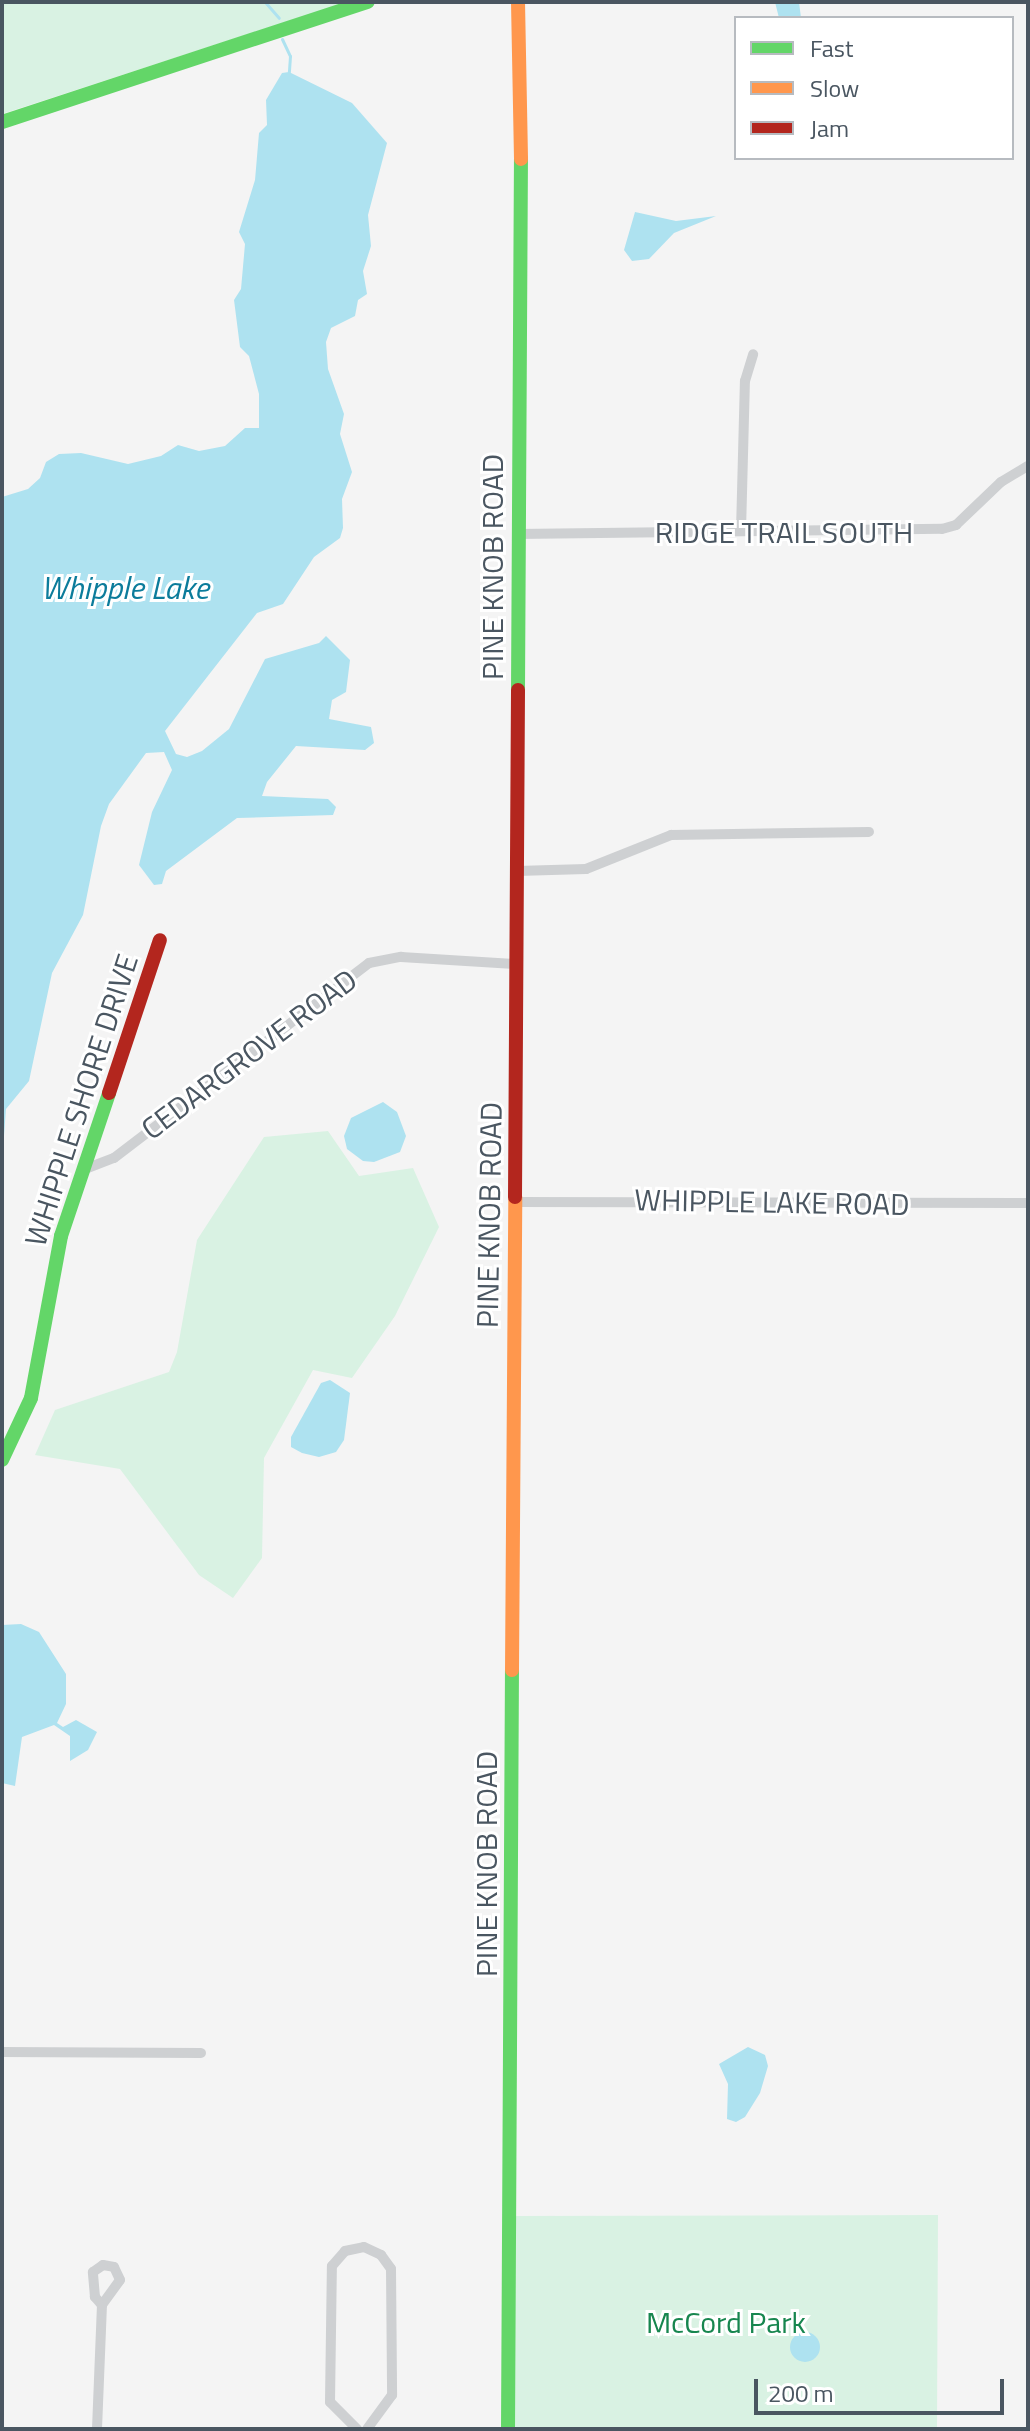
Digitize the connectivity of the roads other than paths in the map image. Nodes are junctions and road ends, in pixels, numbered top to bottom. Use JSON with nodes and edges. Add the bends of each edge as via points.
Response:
{"nodes":[{"id":1,"x":368,"y":2,"type":"edge"},
{"id":2,"x":518,"y":2,"type":"edge"},
{"id":3,"x":2,"y":122,"type":"edge"},
{"id":4,"x":753,"y":354,"type":"dead end"},
{"id":5,"x":1028,"y":466,"type":"edge"},
{"id":6,"x":741,"y":531,"type":"junction"},
{"id":7,"x":517,"y":534,"type":"junction"},
{"id":8,"x":869,"y":832,"type":"dead end"},
{"id":9,"x":517,"y":871,"type":"junction"},
{"id":10,"x":160,"y":940,"type":"dead end"},
{"id":11,"x":516,"y":964,"type":"junction"},
{"id":12,"x":85,"y":1169,"type":"junction"},
{"id":13,"x":516,"y":1202,"type":"junction"},
{"id":14,"x":1028,"y":1203,"type":"edge"},
{"id":15,"x":2,"y":1460,"type":"edge"},
{"id":16,"x":2,"y":2052,"type":"edge"},
{"id":17,"x":201,"y":2053,"type":"dead end"},
{"id":18,"x":102,"y":2305,"type":"dead end"},
{"id":19,"x":97,"y":2429,"type":"edge"},
{"id":20,"x":357,"y":2429,"type":"edge"},
{"id":21,"x":367,"y":2429,"type":"edge"},
{"id":22,"x":508,"y":2429,"type":"edge"}],
"edges":[{"from":1,"to":3,"type":"street"},
{"from":2,"to":7,"type":"street","name":"PINE KNOB ROAD"},
{"from":4,"to":6,"type":"street","via":[[745,381]]},
{"from":5,"to":6,"type":"street","name":"RIDGE TRAIL SOUTH","via":[[956,525],[942,529]]},
{"from":6,"to":7,"type":"street","name":"RIDGE TRAIL SOUTH"},
{"from":7,"to":9,"type":"street","name":"PINE KNOB ROAD"},
{"from":8,"to":9,"type":"street","via":[[671,835],[602,865]]},
{"from":9,"to":11,"type":"street","name":"PINE KNOB ROAD"},
{"from":10,"to":12,"type":"street","name":"WHIPPLE SHORE DRIVE"},
{"from":11,"to":12,"type":"street","name":"CEDARGROVE ROAD","via":[[401,957],[369,963],[114,1158]]},
{"from":11,"to":13,"type":"street","name":"PINE KNOB ROAD"},
{"from":12,"to":15,"type":"street","name":"WHIPPLE SHORE DRIVE","via":[[61,1236],[31,1398]]},
{"from":13,"to":14,"type":"street","name":"WHIPPLE LAKE ROAD"},
{"from":13,"to":22,"type":"street","name":"PINE KNOB ROAD"},
{"from":16,"to":17,"type":"street"},
{"from":18,"to":19,"type":"street"},
{"from":20,"to":21,"type":"street","via":[[330,2402],[332,2266],[345,2251],[364,2247],[381,2255],[391,2269],[392,2395]]}]}
